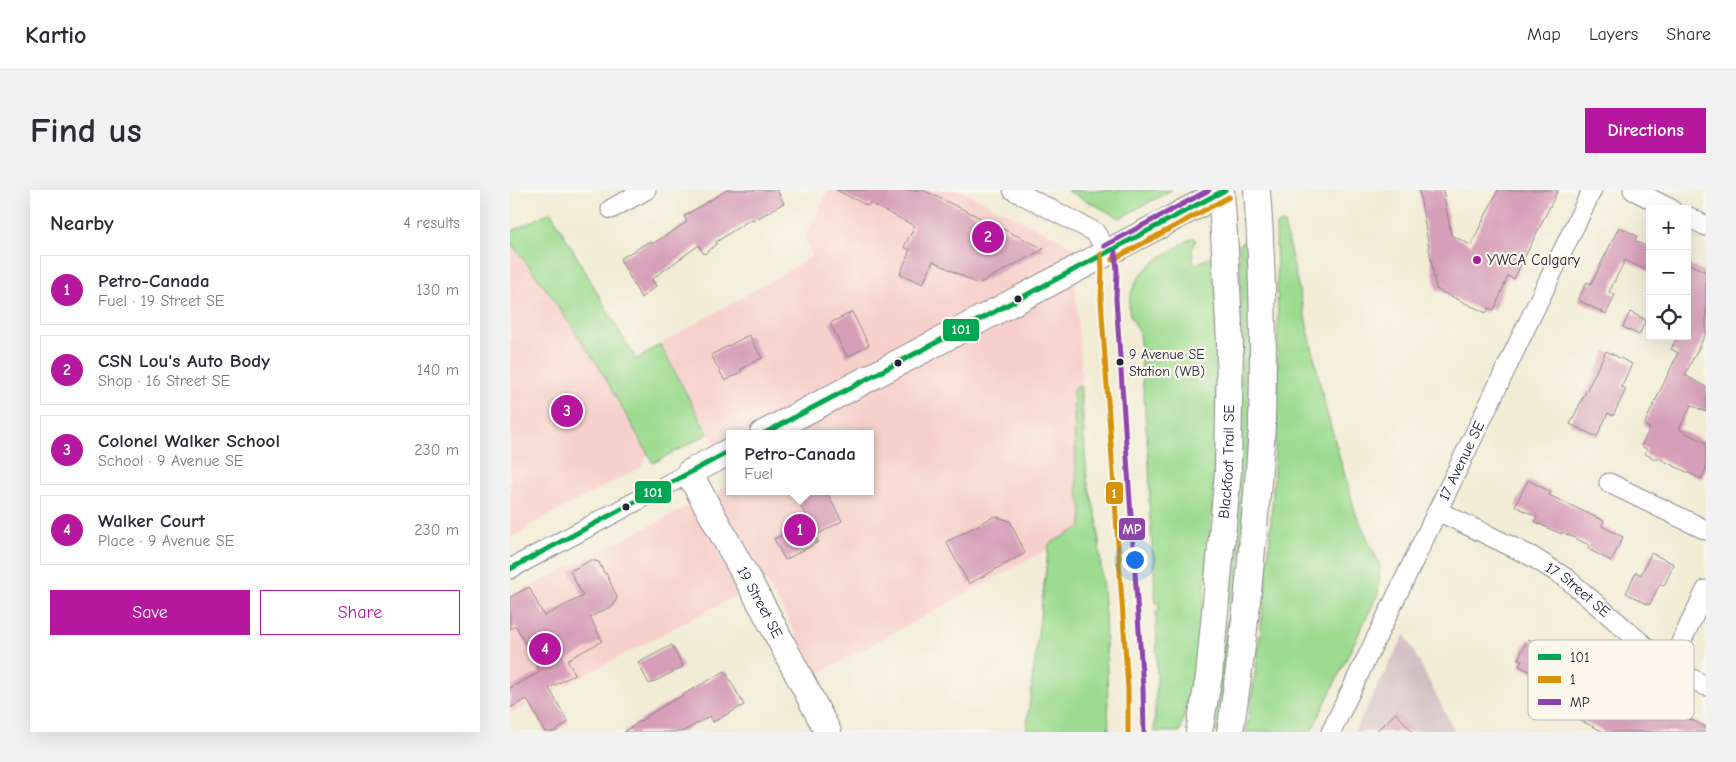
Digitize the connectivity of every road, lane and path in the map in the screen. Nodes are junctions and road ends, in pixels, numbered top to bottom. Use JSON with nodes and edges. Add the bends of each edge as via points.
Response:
{"nodes":[{"id":1,"x":646,"y":190,"type":"edge"},
{"id":2,"x":1012,"y":190,"type":"edge"},
{"id":3,"x":1257,"y":190,"type":"edge"},
{"id":4,"x":1592,"y":190,"type":"edge"},
{"id":5,"x":1633,"y":190,"type":"edge"},
{"id":6,"x":1215,"y":194,"type":"edge"},
{"id":7,"x":1663,"y":205,"type":"edge"},
{"id":8,"x":611,"y":209,"type":"dead end"},
{"id":9,"x":1691,"y":218,"type":"edge"},
{"id":10,"x":1706,"y":226,"type":"edge"},
{"id":11,"x":1108,"y":253,"type":"junction"},
{"id":12,"x":769,"y":430,"type":"edge"},
{"id":13,"x":726,"y":453,"type":"edge"},
{"id":14,"x":689,"y":473,"type":"junction"},
{"id":15,"x":1609,"y":483,"type":"dead end"},
{"id":16,"x":1438,"y":511,"type":"junction"},
{"id":17,"x":1706,"y":530,"type":"edge"},
{"id":18,"x":510,"y":569,"type":"edge"},
{"id":19,"x":1706,"y":590,"type":"edge"},
{"id":20,"x":1638,"y":640,"type":"edge"},
{"id":21,"x":1682,"y":640,"type":"edge"},
{"id":22,"x":1694,"y":680,"type":"edge"},
{"id":23,"x":1706,"y":686,"type":"edge"},
{"id":24,"x":1200,"y":730,"type":"edge"},
{"id":25,"x":828,"y":732,"type":"edge"},
{"id":26,"x":1230,"y":732,"type":"edge"},
{"id":27,"x":1331,"y":732,"type":"edge"}],
"edges":[{"from":1,"to":8,"type":"street"},
{"from":2,"to":11,"type":"street","via":[[1095,232]]},
{"from":3,"to":26,"type":"main road","name":"Blackfoot Trail SE","via":[[1263,372],[1258,479],[1246,617]]},
{"from":4,"to":16,"type":"street","name":"17 Avenue SE"},
{"from":5,"to":7,"type":"street"},
{"from":6,"to":11,"type":"main road"},
{"from":6,"to":24,"type":"main road","name":"Blackfoot Trail SE","bridge":true,"via":[[1225,250],[1230,344],[1228,472],[1209,676]]},
{"from":9,"to":10,"type":"street"},
{"from":11,"to":12,"type":"main road"},
{"from":13,"to":14,"type":"main road"},
{"from":14,"to":18,"type":"street"},
{"from":14,"to":25,"type":"main road","name":"19 Street SE"},
{"from":15,"to":17,"type":"street"},
{"from":16,"to":20,"type":"street","name":"17 Street SE","via":[[1531,556],[1566,578]]},
{"from":16,"to":27,"type":"street","name":"17 Avenue SE"},
{"from":19,"to":21,"type":"street"},
{"from":22,"to":23,"type":"street","name":"17 Street SE"}]}
